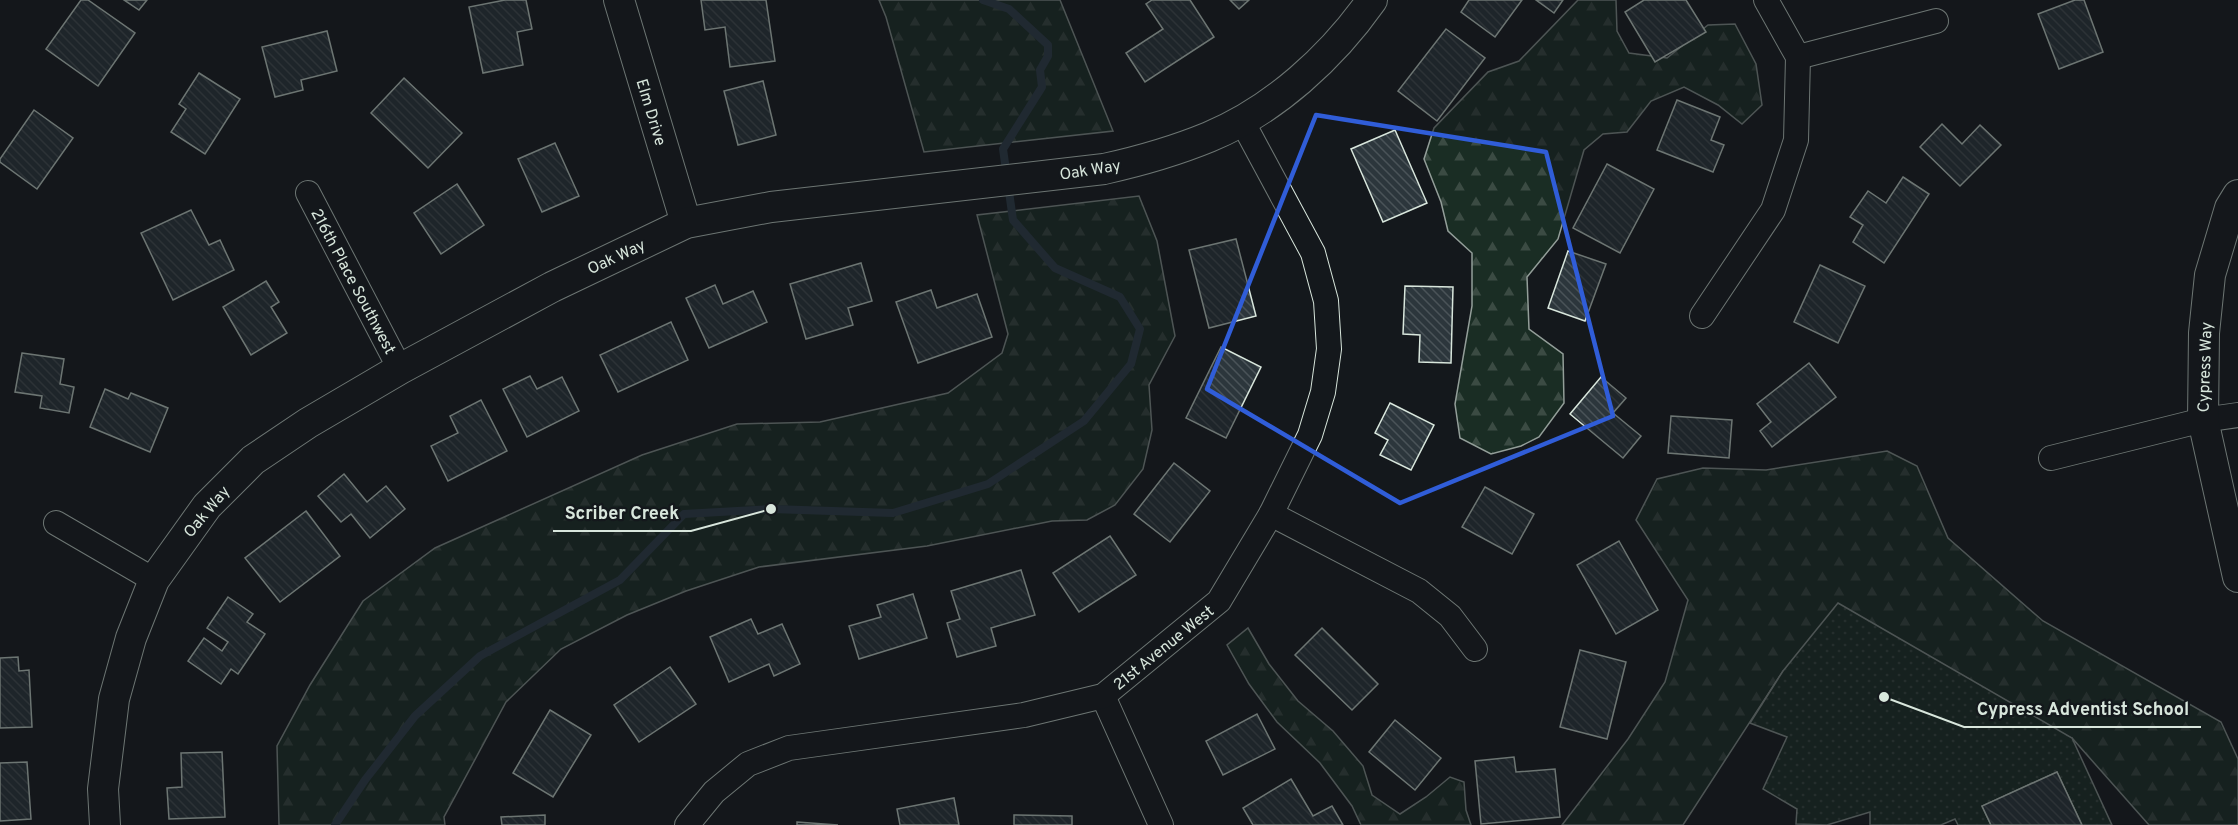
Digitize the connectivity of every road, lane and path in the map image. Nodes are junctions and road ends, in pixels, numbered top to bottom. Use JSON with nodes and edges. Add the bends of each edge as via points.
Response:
{"nodes":[{"id":1,"x":619,"y":0,"type":"edge"},
{"id":2,"x":1372,"y":0,"type":"edge"},
{"id":3,"x":1766,"y":0,"type":"edge"},
{"id":4,"x":1936,"y":21,"type":"dead end"},
{"id":5,"x":1798,"y":57,"type":"junction"},
{"id":6,"x":1242,"y":121,"type":"junction"},
{"id":7,"x":308,"y":194,"type":"dead end"},
{"id":8,"x":2238,"y":195,"type":"edge"},
{"id":9,"x":686,"y":223,"type":"junction"},
{"id":10,"x":1702,"y":316,"type":"dead end"},
{"id":11,"x":400,"y":369,"type":"junction"},
{"id":12,"x":2238,"y":415,"type":"edge"},
{"id":13,"x":2203,"y":420,"type":"junction"},
{"id":14,"x":2051,"y":458,"type":"dead end"},
{"id":15,"x":1271,"y":514,"type":"junction"},
{"id":16,"x":56,"y":523,"type":"dead end"},
{"id":17,"x":2238,"y":577,"type":"edge"},
{"id":18,"x":154,"y":580,"type":"junction"},
{"id":19,"x":1475,"y":649,"type":"dead end"},
{"id":20,"x":1103,"y":696,"type":"junction"},
{"id":21,"x":105,"y":825,"type":"edge"},
{"id":22,"x":687,"y":825,"type":"edge"},
{"id":23,"x":1161,"y":825,"type":"edge"}],
"edges":[{"from":1,"to":9,"type":"street","name":"Elm Drive"},
{"from":2,"to":6,"type":"street","name":"Oak Way","via":[[1320,62]]},
{"from":3,"to":5,"type":"street"},
{"from":4,"to":5,"type":"street"},
{"from":5,"to":10,"type":"street","via":[[1796,140],[1773,210]]},
{"from":6,"to":9,"type":"street","name":"Oak Way","via":[[1142,160],[1104,169],[771,207]]},
{"from":6,"to":15,"type":"street","name":"21st Avenue West","via":[[1313,253],[1326,301],[1329,349],[1323,392],[1311,435]]},
{"from":7,"to":11,"type":"street","name":"216th Place Southwest"},
{"from":8,"to":13,"type":"street","name":"Cypress Way","via":[[2230,208],[2210,275],[2204,333]]},
{"from":9,"to":11,"type":"street","name":"Oak Way","via":[[552,287]]},
{"from":11,"to":18,"type":"street","name":"Oak Way","via":[[253,460],[207,506]]},
{"from":12,"to":13,"type":"street"},
{"from":13,"to":14,"type":"street"},
{"from":13,"to":17,"type":"street","name":"Cypress Way"},
{"from":15,"to":19,"type":"street","via":[[1419,591],[1450,616]]},
{"from":15,"to":20,"type":"street","name":"21st Avenue West","via":[[1219,601]]},
{"from":16,"to":18,"type":"street"},
{"from":18,"to":21,"type":"street","name":"Oak Way","via":[[131,638],[114,699],[103,789]]},
{"from":20,"to":22,"type":"street","name":"21st Avenue West","via":[[1024,716],[789,748],[748,764],[714,792]]},
{"from":20,"to":23,"type":"street"}]}
